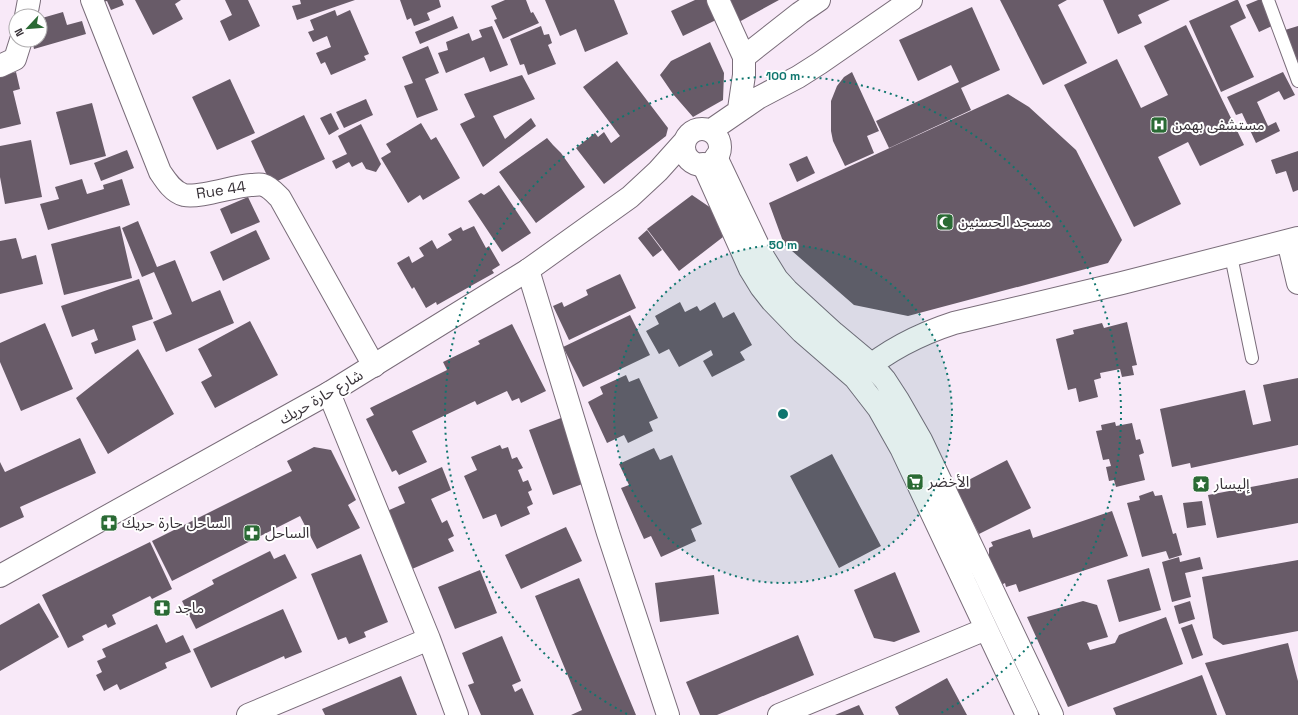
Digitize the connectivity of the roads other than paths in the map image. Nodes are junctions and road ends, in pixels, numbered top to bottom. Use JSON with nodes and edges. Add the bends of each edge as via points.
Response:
{"nodes":[{"id":1,"x":92,"y":0,"type":"edge"},
{"id":2,"x":718,"y":0,"type":"edge"},
{"id":3,"x":819,"y":0,"type":"edge"},
{"id":4,"x":911,"y":0,"type":"edge"},
{"id":5,"x":1268,"y":0,"type":"edge"},
{"id":6,"x":18,"y":48,"type":"edge"},
{"id":7,"x":744,"y":57,"type":"junction"},
{"id":8,"x":0,"y":66,"type":"edge"},
{"id":9,"x":1298,"y":81,"type":"edge"},
{"id":10,"x":739,"y":110,"type":"junction"},
{"id":11,"x":710,"y":131,"type":"junction"},
{"id":12,"x":684,"y":142,"type":"junction"},
{"id":13,"x":705,"y":161,"type":"junction"},
{"id":14,"x":630,"y":197,"type":"junction"},
{"id":15,"x":1293,"y":240,"type":"edge"},
{"id":16,"x":1231,"y":256,"type":"junction"},
{"id":17,"x":528,"y":270,"type":"junction"},
{"id":18,"x":1298,"y":283,"type":"edge"},
{"id":19,"x":1252,"y":358,"type":"dead end"},
{"id":20,"x":374,"y":366,"type":"junction"},
{"id":21,"x":863,"y":371,"type":"junction"},
{"id":22,"x":329,"y":393,"type":"junction"},
{"id":23,"x":0,"y":576,"type":"edge"},
{"id":24,"x":986,"y":629,"type":"junction"},
{"id":25,"x":429,"y":639,"type":"junction"},
{"id":26,"x":813,"y":709,"type":"edge"},
{"id":27,"x":248,"y":715,"type":"edge"},
{"id":28,"x":457,"y":715,"type":"edge"},
{"id":29,"x":668,"y":715,"type":"edge"},
{"id":30,"x":779,"y":715,"type":"edge"},
{"id":31,"x":1027,"y":715,"type":"edge"},
{"id":32,"x":1052,"y":715,"type":"edge"}],
"edges":[{"from":1,"to":20,"type":"street","name":"Rue 44","via":[[160,172],[168,184],[184,195],[255,185],[272,190],[280,198]]},
{"from":2,"to":7,"type":"street"},
{"from":3,"to":7,"type":"street"},
{"from":4,"to":10,"type":"street","via":[[820,63]]},
{"from":5,"to":9,"type":"lane"},
{"from":6,"to":8,"type":"street","via":[[15,59]]},
{"from":7,"to":10,"type":"street"},
{"from":10,"to":11,"type":"street"},
{"from":11,"to":12,"type":"street","via":[[701,128],[694,131]]},
{"from":11,"to":13,"type":"street","via":[[719,142],[719,149]]},
{"from":12,"to":13,"type":"street","via":[[684,149],[690,160]]},
{"from":12,"to":14,"type":"street","name":"شارع حارة حريك"},
{"from":13,"to":14,"type":"street","name":"شارع حارة حريك"},
{"from":13,"to":21,"type":"street","via":[[777,279]]},
{"from":14,"to":17,"type":"street","name":"شارع حارة حريك"},
{"from":15,"to":16,"type":"street"},
{"from":15,"to":18,"type":"street"},
{"from":16,"to":19,"type":"lane"},
{"from":16,"to":21,"type":"street","via":[[931,330],[902,344]]},
{"from":17,"to":20,"type":"street","name":"شارع حارة حريك"},
{"from":17,"to":29,"type":"street","via":[[608,533]]},
{"from":20,"to":22,"type":"street","name":"شارع حارة حريك"},
{"from":21,"to":24,"type":"street","via":[[879,409],[902,448]]},
{"from":21,"to":32,"type":"street","via":[[890,386],[921,440]]},
{"from":22,"to":23,"type":"street","name":"شارع حارة حريك"},
{"from":22,"to":25,"type":"street"},
{"from":24,"to":26,"type":"street"},
{"from":24,"to":31,"type":"street"},
{"from":25,"to":27,"type":"street"},
{"from":25,"to":28,"type":"street"},
{"from":26,"to":30,"type":"street"}]}
